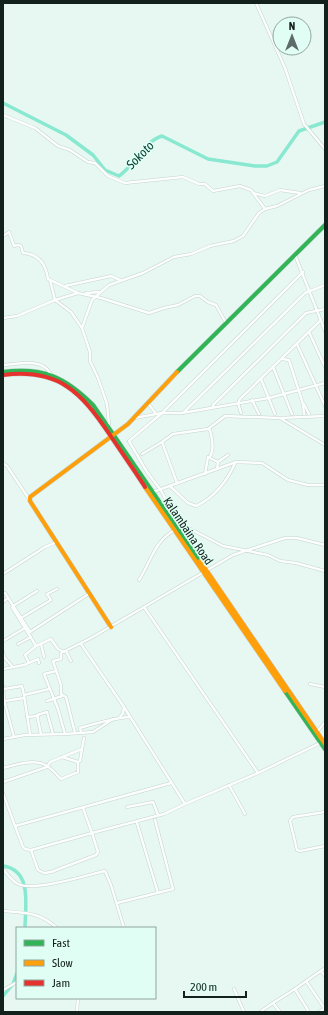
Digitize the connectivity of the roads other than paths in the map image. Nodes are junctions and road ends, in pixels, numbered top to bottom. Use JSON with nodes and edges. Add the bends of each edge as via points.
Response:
{"nodes":[{"id":1,"x":256,"y":3,"type":"edge"},
{"id":2,"x":3,"y":115,"type":"edge"},
{"id":3,"x":325,"y":149,"type":"edge"},
{"id":4,"x":325,"y":186,"type":"edge"},
{"id":5,"x":253,"y":192,"type":"junction"},
{"id":6,"x":301,"y":193,"type":"junction"},
{"id":7,"x":266,"y":209,"type":"junction"},
{"id":8,"x":325,"y":225,"type":"edge"},
{"id":9,"x":3,"y":236,"type":"edge"},
{"id":10,"x":295,"y":255,"type":"junction"},
{"id":11,"x":303,"y":272,"type":"junction"},
{"id":12,"x":49,"y":280,"type":"junction"},
{"id":13,"x":120,"y":281,"type":"junction"},
{"id":14,"x":325,"y":285,"type":"edge"},
{"id":15,"x":64,"y":286,"type":"junction"},
{"id":16,"x":309,"y":290,"type":"junction"},
{"id":17,"x":100,"y":292,"type":"junction"},
{"id":18,"x":78,"y":293,"type":"junction"},
{"id":19,"x":83,"y":293,"type":"junction"},
{"id":20,"x":96,"y":296,"type":"junction"},
{"id":21,"x":55,"y":300,"type":"junction"},
{"id":22,"x":325,"y":309,"type":"edge"},
{"id":23,"x":318,"y":311,"type":"junction"},
{"id":24,"x":3,"y":318,"type":"edge"},
{"id":25,"x":321,"y":320,"type":"junction"},
{"id":26,"x":226,"y":323,"type":"junction"},
{"id":27,"x":82,"y":328,"type":"junction"},
{"id":28,"x":325,"y":331,"type":"edge"},
{"id":29,"x":309,"y":332,"type":"junction"},
{"id":30,"x":297,"y":344,"type":"junction"},
{"id":31,"x":281,"y":359,"type":"junction"},
{"id":32,"x":3,"y":365,"type":"edge"},
{"id":33,"x":273,"y":367,"type":"junction"},
{"id":34,"x":325,"y":368,"type":"edge"},
{"id":35,"x":3,"y":373,"type":"edge"},
{"id":36,"x":50,"y":373,"type":"junction"},
{"id":37,"x":261,"y":379,"type":"junction"},
{"id":38,"x":325,"y":383,"type":"edge"},
{"id":39,"x":316,"y":385,"type":"junction"},
{"id":40,"x":299,"y":390,"type":"junction"},
{"id":41,"x":284,"y":394,"type":"junction"},
{"id":42,"x":269,"y":398,"type":"junction"},
{"id":43,"x":252,"y":400,"type":"junction"},
{"id":44,"x":148,"y":403,"type":"junction"},
{"id":45,"x":238,"y":403,"type":"junction"},
{"id":46,"x":303,"y":404,"type":"junction"},
{"id":47,"x":325,"y":406,"type":"edge"},
{"id":48,"x":214,"y":407,"type":"junction"},
{"id":49,"x":162,"y":413,"type":"junction"},
{"id":50,"x":182,"y":413,"type":"junction"},
{"id":51,"x":242,"y":413,"type":"dead end"},
{"id":52,"x":156,"y":414,"type":"junction"},
{"id":53,"x":259,"y":414,"type":"dead end"},
{"id":54,"x":275,"y":414,"type":"dead end"},
{"id":55,"x":292,"y":414,"type":"dead end"},
{"id":56,"x":304,"y":414,"type":"dead end"},
{"id":57,"x":309,"y":414,"type":"dead end"},
{"id":58,"x":325,"y":416,"type":"edge"},
{"id":59,"x":133,"y":418,"type":"junction"},
{"id":60,"x":280,"y":418,"type":"junction"},
{"id":61,"x":106,"y":426,"type":"junction"},
{"id":62,"x":208,"y":429,"type":"junction"},
{"id":63,"x":113,"y":436,"type":"junction"},
{"id":64,"x":162,"y":442,"type":"junction"},
{"id":65,"x":325,"y":445,"type":"edge"},
{"id":66,"x":142,"y":454,"type":"dead end"},
{"id":67,"x":228,"y":455,"type":"dead end"},
{"id":68,"x":209,"y":458,"type":"junction"},
{"id":69,"x":3,"y":462,"type":"edge"},
{"id":70,"x":218,"y":462,"type":"junction"},
{"id":71,"x":235,"y":462,"type":"junction"},
{"id":72,"x":217,"y":470,"type":"junction"},
{"id":73,"x":205,"y":474,"type":"junction"},
{"id":74,"x":177,"y":483,"type":"junction"},
{"id":75,"x":325,"y":485,"type":"edge"},
{"id":76,"x":170,"y":486,"type":"junction"},
{"id":77,"x":160,"y":489,"type":"junction"},
{"id":78,"x":153,"y":492,"type":"junction"},
{"id":79,"x":29,"y":499,"type":"junction"},
{"id":80,"x":177,"y":523,"type":"junction"},
{"id":81,"x":175,"y":530,"type":"junction"},
{"id":82,"x":57,"y":542,"type":"junction"},
{"id":83,"x":325,"y":545,"type":"edge"},
{"id":84,"x":244,"y":551,"type":"junction"},
{"id":85,"x":205,"y":571,"type":"junction"},
{"id":86,"x":325,"y":571,"type":"edge"},
{"id":87,"x":3,"y":574,"type":"edge"},
{"id":88,"x":139,"y":580,"type":"dead end"},
{"id":89,"x":57,"y":589,"type":"dead end"},
{"id":90,"x":37,"y":591,"type":"dead end"},
{"id":91,"x":4,"y":593,"type":"edge"},
{"id":92,"x":90,"y":593,"type":"junction"},
{"id":93,"x":7,"y":599,"type":"junction"},
{"id":94,"x":3,"y":602,"type":"edge"},
{"id":95,"x":13,"y":606,"type":"junction"},
{"id":96,"x":144,"y":607,"type":"junction"},
{"id":97,"x":21,"y":618,"type":"junction"},
{"id":98,"x":111,"y":627,"type":"junction"},
{"id":99,"x":25,"y":628,"type":"junction"},
{"id":100,"x":31,"y":637,"type":"junction"},
{"id":101,"x":3,"y":641,"type":"edge"},
{"id":102,"x":18,"y":644,"type":"dead end"},
{"id":103,"x":41,"y":644,"type":"junction"},
{"id":104,"x":81,"y":644,"type":"junction"},
{"id":105,"x":36,"y":646,"type":"junction"},
{"id":106,"x":3,"y":652,"type":"edge"},
{"id":107,"x":65,"y":652,"type":"junction"},
{"id":108,"x":44,"y":657,"type":"dead end"},
{"id":109,"x":71,"y":661,"type":"dead end"},
{"id":110,"x":29,"y":663,"type":"junction"},
{"id":111,"x":39,"y":663,"type":"dead end"},
{"id":112,"x":3,"y":665,"type":"edge"},
{"id":113,"x":12,"y":666,"type":"junction"},
{"id":114,"x":6,"y":667,"type":"junction"},
{"id":115,"x":3,"y":669,"type":"edge"},
{"id":116,"x":56,"y":671,"type":"junction"},
{"id":117,"x":310,"y":684,"type":"dead end"},
{"id":118,"x":4,"y":688,"type":"edge"},
{"id":119,"x":325,"y":688,"type":"edge"},
{"id":120,"x":49,"y":689,"type":"junction"},
{"id":121,"x":3,"y":696,"type":"edge"},
{"id":122,"x":24,"y":696,"type":"junction"},
{"id":123,"x":62,"y":696,"type":"junction"},
{"id":124,"x":54,"y":699,"type":"junction"},
{"id":125,"x":5,"y":701,"type":"junction"},
{"id":126,"x":47,"y":701,"type":"dead end"},
{"id":127,"x":124,"y":707,"type":"junction"},
{"id":128,"x":38,"y":716,"type":"junction"},
{"id":129,"x":27,"y":717,"type":"junction"},
{"id":130,"x":130,"y":717,"type":"junction"},
{"id":131,"x":113,"y":718,"type":"junction"},
{"id":132,"x":118,"y":718,"type":"junction"},
{"id":133,"x":325,"y":722,"type":"edge"},
{"id":134,"x":81,"y":732,"type":"junction"},
{"id":135,"x":317,"y":732,"type":"junction"},
{"id":136,"x":75,"y":733,"type":"junction"},
{"id":137,"x":30,"y":734,"type":"junction"},
{"id":138,"x":41,"y":734,"type":"junction"},
{"id":139,"x":53,"y":734,"type":"junction"},
{"id":140,"x":65,"y":734,"type":"junction"},
{"id":141,"x":14,"y":737,"type":"junction"},
{"id":142,"x":84,"y":738,"type":"dead end"},
{"id":143,"x":3,"y":739,"type":"edge"},
{"id":144,"x":324,"y":743,"type":"edge"},
{"id":145,"x":82,"y":749,"type":"junction"},
{"id":146,"x":325,"y":749,"type":"edge"},
{"id":147,"x":62,"y":757,"type":"junction"},
{"id":148,"x":78,"y":762,"type":"junction"},
{"id":149,"x":47,"y":766,"type":"junction"},
{"id":150,"x":3,"y":768,"type":"edge"},
{"id":151,"x":258,"y":773,"type":"junction"},
{"id":152,"x":3,"y":782,"type":"edge"},
{"id":153,"x":171,"y":783,"type":"junction"},
{"id":154,"x":229,"y":785,"type":"junction"},
{"id":155,"x":3,"y":793,"type":"edge"},
{"id":156,"x":185,"y":804,"type":"junction"},
{"id":157,"x":84,"y":807,"type":"junction"},
{"id":158,"x":127,"y":807,"type":"dead end"},
{"id":159,"x":325,"y":812,"type":"edge"},
{"id":160,"x":245,"y":814,"type":"dead end"},
{"id":161,"x":158,"y":815,"type":"junction"},
{"id":162,"x":156,"y":820,"type":"dead end"},
{"id":163,"x":137,"y":823,"type":"dead end"},
{"id":164,"x":14,"y":826,"type":"junction"},
{"id":165,"x":92,"y":833,"type":"junction"},
{"id":166,"x":325,"y":846,"type":"edge"},
{"id":167,"x":31,"y":850,"type":"junction"},
{"id":168,"x":3,"y":869,"type":"edge"},
{"id":169,"x":158,"y":893,"type":"junction"},
{"id":170,"x":117,"y":903,"type":"junction"},
{"id":171,"x":3,"y":911,"type":"edge"},
{"id":172,"x":56,"y":927,"type":"edge"},
{"id":173,"x":124,"y":927,"type":"edge"},
{"id":174,"x":325,"y":968,"type":"edge"},
{"id":175,"x":321,"y":971,"type":"junction"},
{"id":176,"x":325,"y":976,"type":"edge"},
{"id":177,"x":306,"y":981,"type":"junction"},
{"id":178,"x":16,"y":983,"type":"edge"},
{"id":179,"x":234,"y":989,"type":"dead end"},
{"id":180,"x":295,"y":989,"type":"junction"},
{"id":181,"x":3,"y":990,"type":"edge"},
{"id":182,"x":78,"y":999,"type":"edge"},
{"id":183,"x":273,"y":1003,"type":"junction"},
{"id":184,"x":324,"y":1006,"type":"edge"},
{"id":185,"x":77,"y":1012,"type":"edge"},
{"id":186,"x":244,"y":1012,"type":"edge"},
{"id":187,"x":260,"y":1012,"type":"edge"},
{"id":188,"x":280,"y":1012,"type":"edge"},
{"id":189,"x":309,"y":1012,"type":"edge"},
{"id":190,"x":319,"y":1012,"type":"edge"}],
"edges":[{"from":1,"to":3,"type":"street","via":[[285,68],[304,124]]},
{"from":2,"to":5,"type":"street","via":[[35,128],[58,146],[70,150],[88,162],[95,163],[108,176],[125,183],[183,177],[205,184],[213,191],[240,186]]},
{"from":4,"to":6,"type":"street"},
{"from":5,"to":6,"type":"street","via":[[265,196],[280,190]]},
{"from":5,"to":7,"type":"street"},
{"from":6,"to":7,"type":"street"},
{"from":7,"to":13,"type":"street","via":[[259,213],[243,236],[234,241],[174,257],[143,273]]},
{"from":8,"to":10,"type":"main road"},
{"from":9,"to":12,"type":"street","via":[[9,232],[14,246],[21,246],[23,253],[29,253],[42,260]]},
{"from":10,"to":11,"type":"street"},
{"from":10,"to":26,"type":"main road"},
{"from":11,"to":16,"type":"street"},
{"from":11,"to":49,"type":"street"},
{"from":12,"to":15,"type":"street"},
{"from":12,"to":21,"type":"street"},
{"from":13,"to":15,"type":"street","via":[[112,276]]},
{"from":13,"to":17,"type":"street"},
{"from":14,"to":16,"type":"street"},
{"from":15,"to":18,"type":"street"},
{"from":16,"to":23,"type":"street"},
{"from":16,"to":50,"type":"street"},
{"from":17,"to":19,"type":"street"},
{"from":17,"to":20,"type":"street"},
{"from":18,"to":19,"type":"street"},
{"from":18,"to":21,"type":"street"},
{"from":19,"to":20,"type":"street"},
{"from":20,"to":26,"type":"street","via":[[149,313],[200,296],[216,305]]},
{"from":20,"to":27,"type":"street","via":[[83,320]]},
{"from":21,"to":24,"type":"street","via":[[17,316]]},
{"from":21,"to":27,"type":"street","via":[[71,312]]},
{"from":22,"to":23,"type":"street"},
{"from":23,"to":25,"type":"street"},
{"from":23,"to":48,"type":"street","via":[[306,313],[297,320],[213,405]]},
{"from":25,"to":28,"type":"street"},
{"from":25,"to":29,"type":"street"},
{"from":26,"to":44,"type":"main road"},
{"from":27,"to":61,"type":"street","via":[[90,352],[90,361],[107,404],[109,424]]},
{"from":29,"to":30,"type":"street"},
{"from":29,"to":34,"type":"street"},
{"from":30,"to":31,"type":"street"},
{"from":30,"to":39,"type":"street"},
{"from":31,"to":33,"type":"street"},
{"from":31,"to":40,"type":"street","via":[[289,360]]},
{"from":32,"to":36,"type":"street","via":[[38,364],[47,368]]},
{"from":33,"to":37,"type":"street"},
{"from":33,"to":41,"type":"street"},
{"from":35,"to":36,"type":"main road","via":[[28,370]]},
{"from":35,"to":61,"type":"main road","name":"Kalambaina Road","via":[[37,374],[59,381],[81,396]]},
{"from":36,"to":61,"type":"main road","via":[[77,388],[93,405]]},
{"from":37,"to":42,"type":"street"},
{"from":37,"to":45,"type":"street"},
{"from":38,"to":39,"type":"street"},
{"from":39,"to":40,"type":"street"},
{"from":39,"to":47,"type":"street"},
{"from":40,"to":41,"type":"street"},
{"from":40,"to":46,"type":"street"},
{"from":41,"to":42,"type":"street"},
{"from":41,"to":55,"type":"street"},
{"from":42,"to":43,"type":"street"},
{"from":42,"to":54,"type":"street"},
{"from":43,"to":45,"type":"street"},
{"from":43,"to":53,"type":"street"},
{"from":44,"to":52,"type":"street"},
{"from":44,"to":59,"type":"main road"},
{"from":45,"to":48,"type":"street"},
{"from":45,"to":51,"type":"street"},
{"from":46,"to":56,"type":"street"},
{"from":46,"to":57,"type":"street"},
{"from":48,"to":50,"type":"street"},
{"from":49,"to":50,"type":"street"},
{"from":49,"to":52,"type":"street"},
{"from":49,"to":77,"type":"street","via":[[129,441]]},
{"from":52,"to":59,"type":"street"},
{"from":58,"to":60,"type":"street"},
{"from":59,"to":63,"type":"main road"},
{"from":60,"to":62,"type":"street","via":[[225,416]]},
{"from":60,"to":65,"type":"street"},
{"from":61,"to":63,"type":"main road","name":"Kalambaina Road"},
{"from":62,"to":64,"type":"street","via":[[173,434]]},
{"from":62,"to":68,"type":"street","via":[[212,443],[212,454]]},
{"from":63,"to":78,"type":"main road"},
{"from":63,"to":79,"type":"main road"},
{"from":63,"to":81,"type":"main road","name":"Kalambaina Road"},
{"from":64,"to":66,"type":"street"},
{"from":64,"to":74,"type":"street"},
{"from":67,"to":70,"type":"street"},
{"from":68,"to":70,"type":"street"},
{"from":68,"to":73,"type":"street"},
{"from":69,"to":79,"type":"street"},
{"from":70,"to":72,"type":"street"},
{"from":71,"to":72,"type":"street"},
{"from":71,"to":75,"type":"street","via":[[262,463],[288,480],[308,485]]},
{"from":71,"to":76,"type":"street","via":[[221,486],[204,503],[196,506],[188,503]]},
{"from":72,"to":73,"type":"street"},
{"from":73,"to":74,"type":"street"},
{"from":74,"to":76,"type":"street"},
{"from":76,"to":77,"type":"street"},
{"from":77,"to":78,"type":"street"},
{"from":77,"to":80,"type":"street"},
{"from":78,"to":80,"type":"main road"},
{"from":79,"to":82,"type":"main road"},
{"from":80,"to":84,"type":"street","via":[[223,546]]},
{"from":80,"to":85,"type":"main road"},
{"from":81,"to":85,"type":"main road","name":"Kalambaina Road"},
{"from":81,"to":88,"type":"street","via":[[166,534],[155,549]]},
{"from":82,"to":87,"type":"street"},
{"from":82,"to":92,"type":"main road"},
{"from":83,"to":84,"type":"street","via":[[291,537]]},
{"from":84,"to":85,"type":"street"},
{"from":84,"to":86,"type":"street","via":[[270,555],[282,561]]},
{"from":85,"to":96,"type":"street"},
{"from":85,"to":135,"type":"main road"},
{"from":85,"to":144,"type":"main road","name":"Kalambaina Road"},
{"from":89,"to":97,"type":"street","via":[[47,594],[51,600]]},
{"from":90,"to":95,"type":"street"},
{"from":91,"to":93,"type":"street"},
{"from":91,"to":95,"type":"street"},
{"from":92,"to":97,"type":"street","via":[[30,632]]},
{"from":92,"to":98,"type":"main road"},
{"from":93,"to":94,"type":"street"},
{"from":93,"to":99,"type":"street"},
{"from":95,"to":97,"type":"street"},
{"from":96,"to":98,"type":"street"},
{"from":96,"to":151,"type":"street"},
{"from":98,"to":104,"type":"street"},
{"from":99,"to":100,"type":"street"},
{"from":99,"to":101,"type":"street"},
{"from":100,"to":102,"type":"street"},
{"from":100,"to":105,"type":"street"},
{"from":103,"to":105,"type":"street"},
{"from":103,"to":107,"type":"street","via":[[51,639],[58,650]]},
{"from":103,"to":108,"type":"street"},
{"from":104,"to":107,"type":"street"},
{"from":104,"to":127,"type":"street"},
{"from":105,"to":110,"type":"street","via":[[25,655]]},
{"from":106,"to":113,"type":"street"},
{"from":107,"to":109,"type":"street"},
{"from":107,"to":116,"type":"street","via":[[61,653],[61,659],[53,661]]},
{"from":110,"to":111,"type":"street","via":[[38,659]]},
{"from":110,"to":113,"type":"street"},
{"from":112,"to":114,"type":"street"},
{"from":113,"to":114,"type":"street"},
{"from":114,"to":115,"type":"street"},
{"from":116,"to":120,"type":"street","via":[[44,674]]},
{"from":116,"to":123,"type":"street"},
{"from":117,"to":119,"type":"street"},
{"from":118,"to":121,"type":"street"},
{"from":118,"to":122,"type":"street","via":[[22,686]]},
{"from":120,"to":122,"type":"street"},
{"from":120,"to":124,"type":"street"},
{"from":121,"to":125,"type":"street"},
{"from":122,"to":125,"type":"street"},
{"from":122,"to":129,"type":"street"},
{"from":123,"to":124,"type":"street"},
{"from":123,"to":136,"type":"street","via":[[66,698]]},
{"from":124,"to":126,"type":"street"},
{"from":124,"to":140,"type":"street"},
{"from":125,"to":141,"type":"street"},
{"from":127,"to":130,"type":"street"},
{"from":127,"to":132,"type":"street","via":[[124,713]]},
{"from":128,"to":129,"type":"street"},
{"from":128,"to":138,"type":"street"},
{"from":128,"to":139,"type":"street","via":[[47,712]]},
{"from":129,"to":137,"type":"street"},
{"from":130,"to":132,"type":"street"},
{"from":130,"to":153,"type":"street"},
{"from":131,"to":132,"type":"street"},
{"from":131,"to":134,"type":"street","via":[[93,732]]},
{"from":131,"to":134,"type":"street","via":[[80,728]]},
{"from":133,"to":135,"type":"street"},
{"from":134,"to":136,"type":"street"},
{"from":135,"to":144,"type":"main road"},
{"from":136,"to":140,"type":"street"},
{"from":137,"to":138,"type":"street"},
{"from":137,"to":141,"type":"street"},
{"from":138,"to":139,"type":"street"},
{"from":139,"to":140,"type":"street"},
{"from":141,"to":143,"type":"street"},
{"from":142,"to":145,"type":"street"},
{"from":144,"to":146,"type":"main road","name":"Kalambaina Road"},
{"from":144,"to":151,"type":"street"},
{"from":145,"to":147,"type":"street"},
{"from":145,"to":148,"type":"street"},
{"from":147,"to":148,"type":"street"},
{"from":147,"to":149,"type":"street"},
{"from":148,"to":149,"type":"street","via":[[78,772],[61,779]]},
{"from":149,"to":150,"type":"street","via":[[42,763],[23,763]]},
{"from":149,"to":152,"type":"street"},
{"from":151,"to":154,"type":"street"},
{"from":153,"to":156,"type":"street"},
{"from":153,"to":157,"type":"street"},
{"from":154,"to":156,"type":"street"},
{"from":154,"to":160,"type":"street"},
{"from":155,"to":164,"type":"street"},
{"from":156,"to":161,"type":"street"},
{"from":157,"to":164,"type":"street"},
{"from":157,"to":165,"type":"street"},
{"from":158,"to":161,"type":"street","via":[[153,802]]},
{"from":159,"to":166,"type":"street","via":[[293,817],[290,821],[297,850],[300,852]]},
{"from":161,"to":165,"type":"street"},
{"from":162,"to":169,"type":"street","via":[[173,890]]},
{"from":163,"to":169,"type":"street"},
{"from":164,"to":167,"type":"street","via":[[23,847]]},
{"from":165,"to":167,"type":"street"},
{"from":165,"to":167,"type":"street","via":[[98,852],[96,855],[51,872],[44,873],[38,870]]},
{"from":168,"to":170,"type":"street","via":[[18,884],[24,886],[46,885],[105,871]]},
{"from":169,"to":170,"type":"street"},
{"from":170,"to":173,"type":"street"},
{"from":171,"to":172,"type":"street","via":[[42,916]]},
{"from":174,"to":175,"type":"street"},
{"from":175,"to":176,"type":"street"},
{"from":175,"to":177,"type":"street"},
{"from":177,"to":180,"type":"street"},
{"from":177,"to":184,"type":"street"},
{"from":178,"to":181,"type":"street"},
{"from":179,"to":186,"type":"street"},
{"from":180,"to":183,"type":"street"},
{"from":180,"to":189,"type":"street"},
{"from":182,"to":185,"type":"street"},
{"from":183,"to":187,"type":"street"},
{"from":183,"to":188,"type":"street"},
{"from":184,"to":190,"type":"street"}]}
